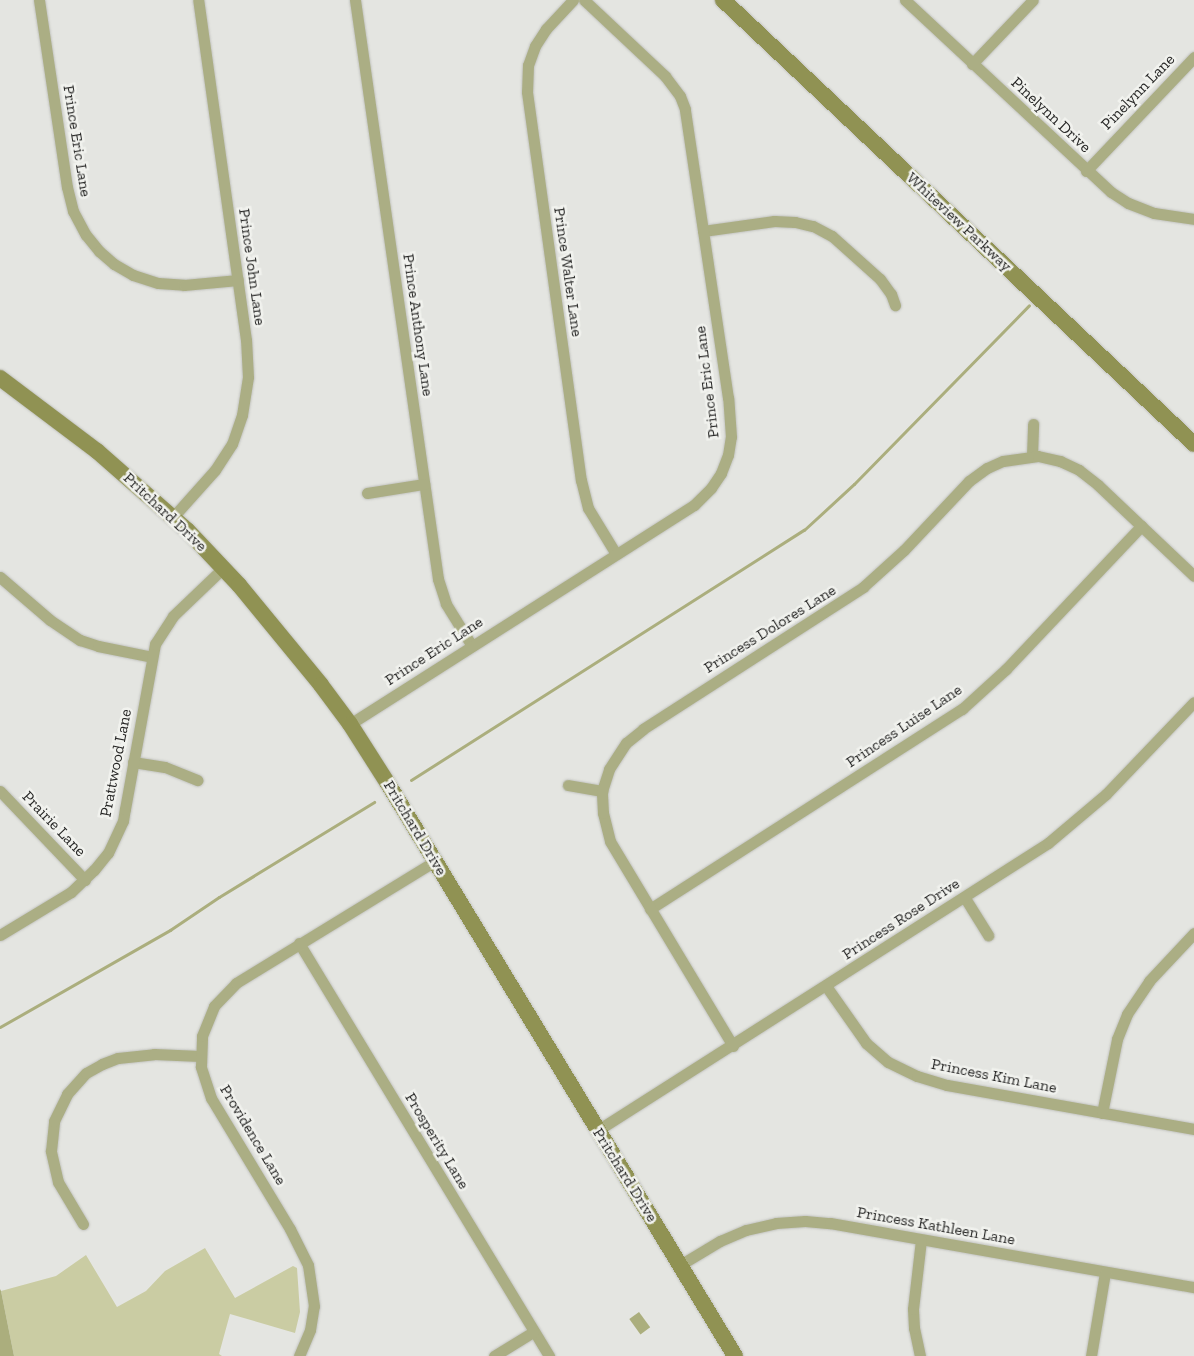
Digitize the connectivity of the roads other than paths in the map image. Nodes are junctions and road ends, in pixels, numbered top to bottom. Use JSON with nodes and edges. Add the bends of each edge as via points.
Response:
{"nodes":[{"id":1,"x":39,"y":0,"type":"edge"},
{"id":2,"x":198,"y":0,"type":"edge"},
{"id":3,"x":355,"y":0,"type":"edge"},
{"id":4,"x":573,"y":0,"type":"edge"},
{"id":5,"x":584,"y":0,"type":"edge"},
{"id":6,"x":722,"y":0,"type":"edge"},
{"id":7,"x":905,"y":0,"type":"edge"},
{"id":8,"x":1033,"y":0,"type":"edge"},
{"id":9,"x":1194,"y":57,"type":"edge"},
{"id":10,"x":972,"y":64,"type":"junction"},
{"id":11,"x":1086,"y":170,"type":"junction"},
{"id":12,"x":1194,"y":219,"type":"edge"},
{"id":13,"x":703,"y":230,"type":"junction"},
{"id":14,"x":238,"y":280,"type":"junction"},
{"id":15,"x":896,"y":305,"type":"dead end"},
{"id":16,"x":0,"y":378,"type":"edge"},
{"id":17,"x":1033,"y":424,"type":"dead end"},
{"id":18,"x":1194,"y":444,"type":"edge"},
{"id":19,"x":1032,"y":456,"type":"junction"},
{"id":20,"x":424,"y":484,"type":"junction"},
{"id":21,"x":367,"y":493,"type":"dead end"},
{"id":22,"x":173,"y":517,"type":"junction"},
{"id":23,"x":1141,"y":526,"type":"junction"},
{"id":24,"x":616,"y":554,"type":"junction"},
{"id":25,"x":223,"y":568,"type":"junction"},
{"id":26,"x":1194,"y":576,"type":"edge"},
{"id":27,"x":0,"y":577,"type":"edge"},
{"id":28,"x":472,"y":646,"type":"junction"},
{"id":29,"x":152,"y":657,"type":"junction"},
{"id":30,"x":1194,"y":702,"type":"edge"},
{"id":31,"x":350,"y":724,"type":"junction"},
{"id":32,"x":133,"y":762,"type":"junction"},
{"id":33,"x":198,"y":780,"type":"dead end"},
{"id":34,"x":568,"y":786,"type":"dead end"},
{"id":35,"x":0,"y":791,"type":"edge"},
{"id":36,"x":602,"y":792,"type":"junction"},
{"id":37,"x":435,"y":861,"type":"junction"},
{"id":38,"x":85,"y":880,"type":"junction"},
{"id":39,"x":965,"y":898,"type":"junction"},
{"id":40,"x":650,"y":909,"type":"junction"},
{"id":41,"x":1194,"y":933,"type":"edge"},
{"id":42,"x":0,"y":935,"type":"edge"},
{"id":43,"x":988,"y":935,"type":"dead end"},
{"id":44,"x":299,"y":943,"type":"junction"},
{"id":45,"x":826,"y":986,"type":"junction"},
{"id":46,"x":733,"y":1046,"type":"junction"},
{"id":47,"x":200,"y":1056,"type":"junction"},
{"id":48,"x":1102,"y":1113,"type":"junction"},
{"id":49,"x":1194,"y":1129,"type":"edge"},
{"id":50,"x":598,"y":1130,"type":"junction"},
{"id":51,"x":83,"y":1224,"type":"dead end"},
{"id":52,"x":921,"y":1240,"type":"junction"},
{"id":53,"x":680,"y":1265,"type":"junction"},
{"id":54,"x":1105,"y":1272,"type":"junction"},
{"id":55,"x":1194,"y":1287,"type":"edge"},
{"id":56,"x":533,"y":1332,"type":"junction"},
{"id":57,"x":299,"y":1356,"type":"edge"},
{"id":58,"x":494,"y":1356,"type":"edge"},
{"id":59,"x":549,"y":1356,"type":"edge"},
{"id":60,"x":735,"y":1356,"type":"edge"},
{"id":61,"x":920,"y":1356,"type":"edge"},
{"id":62,"x":1091,"y":1356,"type":"edge"}],
"edges":[{"from":1,"to":14,"type":"street","name":"Prince Eric Lane","via":[[67,187],[76,219],[86,235],[114,264],[132,275],[158,284]]},
{"from":2,"to":14,"type":"street","name":"Prince John Lane"},
{"from":3,"to":20,"type":"street","name":"Prince Anthony Lane"},
{"from":4,"to":24,"type":"street","name":"Prince Walter Lane","via":[[535,46],[528,65],[527,92],[583,488],[591,514]]},
{"from":5,"to":13,"type":"street","name":"Prince Eric Lane","via":[[656,67],[680,96],[689,125]]},
{"from":6,"to":18,"type":"street","name":"Whiteview Parkway"},
{"from":7,"to":10,"type":"street","name":"Pinelynn Drive"},
{"from":8,"to":10,"type":"street"},
{"from":9,"to":11,"type":"street","name":"Pinelynn Lane"},
{"from":10,"to":11,"type":"street","name":"Pinelynn Drive"},
{"from":11,"to":12,"type":"street","name":"Pinelynn Drive","via":[[1111,192],[1136,207],[1163,216]]},
{"from":13,"to":15,"type":"street","via":[[774,221],[813,226],[832,236],[880,279]]},
{"from":13,"to":24,"type":"street","name":"Prince Eric Lane","via":[[730,412],[728,456],[716,481],[700,500]]},
{"from":14,"to":22,"type":"street","name":"Prince John Lane","via":[[248,366],[248,387],[242,415],[232,444],[221,462]]},
{"from":16,"to":22,"type":"street","name":"Pritchard Drive","via":[[97,451]]},
{"from":17,"to":19,"type":"street"},
{"from":19,"to":23,"type":"street","name":"Princess Dolores Lane","via":[[1053,459],[1080,470]]},
{"from":19,"to":36,"type":"street","name":"Princess Dolores Lane","via":[[1003,461],[981,471],[891,563],[863,587],[643,729],[614,759]]},
{"from":20,"to":21,"type":"street"},
{"from":20,"to":28,"type":"street","name":"Prince Anthony Lane","via":[[440,589]]},
{"from":22,"to":25,"type":"street","name":"Pritchard Drive"},
{"from":23,"to":26,"type":"street","name":"Princess Dolores Lane"},
{"from":23,"to":40,"type":"street","name":"Princess Luise Lane","via":[[1006,669],[962,709]]},
{"from":24,"to":28,"type":"street","name":"Prince Eric Lane"},
{"from":25,"to":29,"type":"street","name":"Prattwood Lane","via":[[169,620]]},
{"from":25,"to":31,"type":"street","name":"Pritchard Drive","via":[[304,663]]},
{"from":27,"to":29,"type":"street","via":[[50,620],[80,640]]},
{"from":28,"to":31,"type":"street","name":"Prince Eric Lane"},
{"from":29,"to":32,"type":"street","name":"Prattwood Lane"},
{"from":30,"to":39,"type":"street","name":"Princess Rose Drive","via":[[1090,809],[1048,843]]},
{"from":31,"to":37,"type":"street","name":"Pritchard Drive"},
{"from":32,"to":33,"type":"street","via":[[165,767]]},
{"from":32,"to":38,"type":"street","name":"Prattwood Lane","via":[[126,809],[118,832],[108,852]]},
{"from":34,"to":36,"type":"street"},
{"from":35,"to":38,"type":"street","name":"Prairie Lane"},
{"from":36,"to":40,"type":"street","name":"Princess Dolores Lane","via":[[610,841]]},
{"from":37,"to":44,"type":"street","name":"Providence Lane"},
{"from":37,"to":50,"type":"street","name":"Pritchard Drive"},
{"from":38,"to":42,"type":"street","name":"Prattwood Lane","via":[[63,898]]},
{"from":39,"to":43,"type":"street"},
{"from":39,"to":45,"type":"street","name":"Princess Rose Drive"},
{"from":40,"to":46,"type":"street","name":"Princess Dolores Lane"},
{"from":41,"to":48,"type":"street","via":[[1149,981],[1123,1022]]},
{"from":44,"to":47,"type":"street","name":"Providence Lane","via":[[241,979],[224,994],[205,1025]]},
{"from":44,"to":56,"type":"street","name":"Prosperity Lane"},
{"from":45,"to":46,"type":"street","name":"Princess Rose Drive"},
{"from":45,"to":48,"type":"street","name":"Princess Kim Lane","via":[[866,1043],[906,1072],[947,1085]]},
{"from":46,"to":50,"type":"street","name":"Princess Rose Drive"},
{"from":47,"to":51,"type":"street","via":[[154,1054],[118,1058],[86,1073],[67,1094],[54,1121],[51,1151],[58,1182]]},
{"from":47,"to":57,"type":"street","name":"Providence Lane","via":[[210,1098],[290,1229],[308,1265],[314,1306],[310,1330]]},
{"from":48,"to":49,"type":"street","name":"Princess Kim Lane"},
{"from":50,"to":53,"type":"street","name":"Pritchard Drive"},
{"from":52,"to":53,"type":"street","name":"Princess Kathleen Lane","via":[[823,1223],[785,1222],[728,1237]]},
{"from":52,"to":54,"type":"street","name":"Princess Kathleen Lane"},
{"from":52,"to":61,"type":"street","via":[[913,1309]]},
{"from":53,"to":60,"type":"street","name":"Pritchard Drive"},
{"from":54,"to":55,"type":"street","name":"Princess Kathleen Lane"},
{"from":54,"to":62,"type":"street"},
{"from":56,"to":58,"type":"street"},
{"from":56,"to":59,"type":"street","name":"Prosperity Lane"}]}
